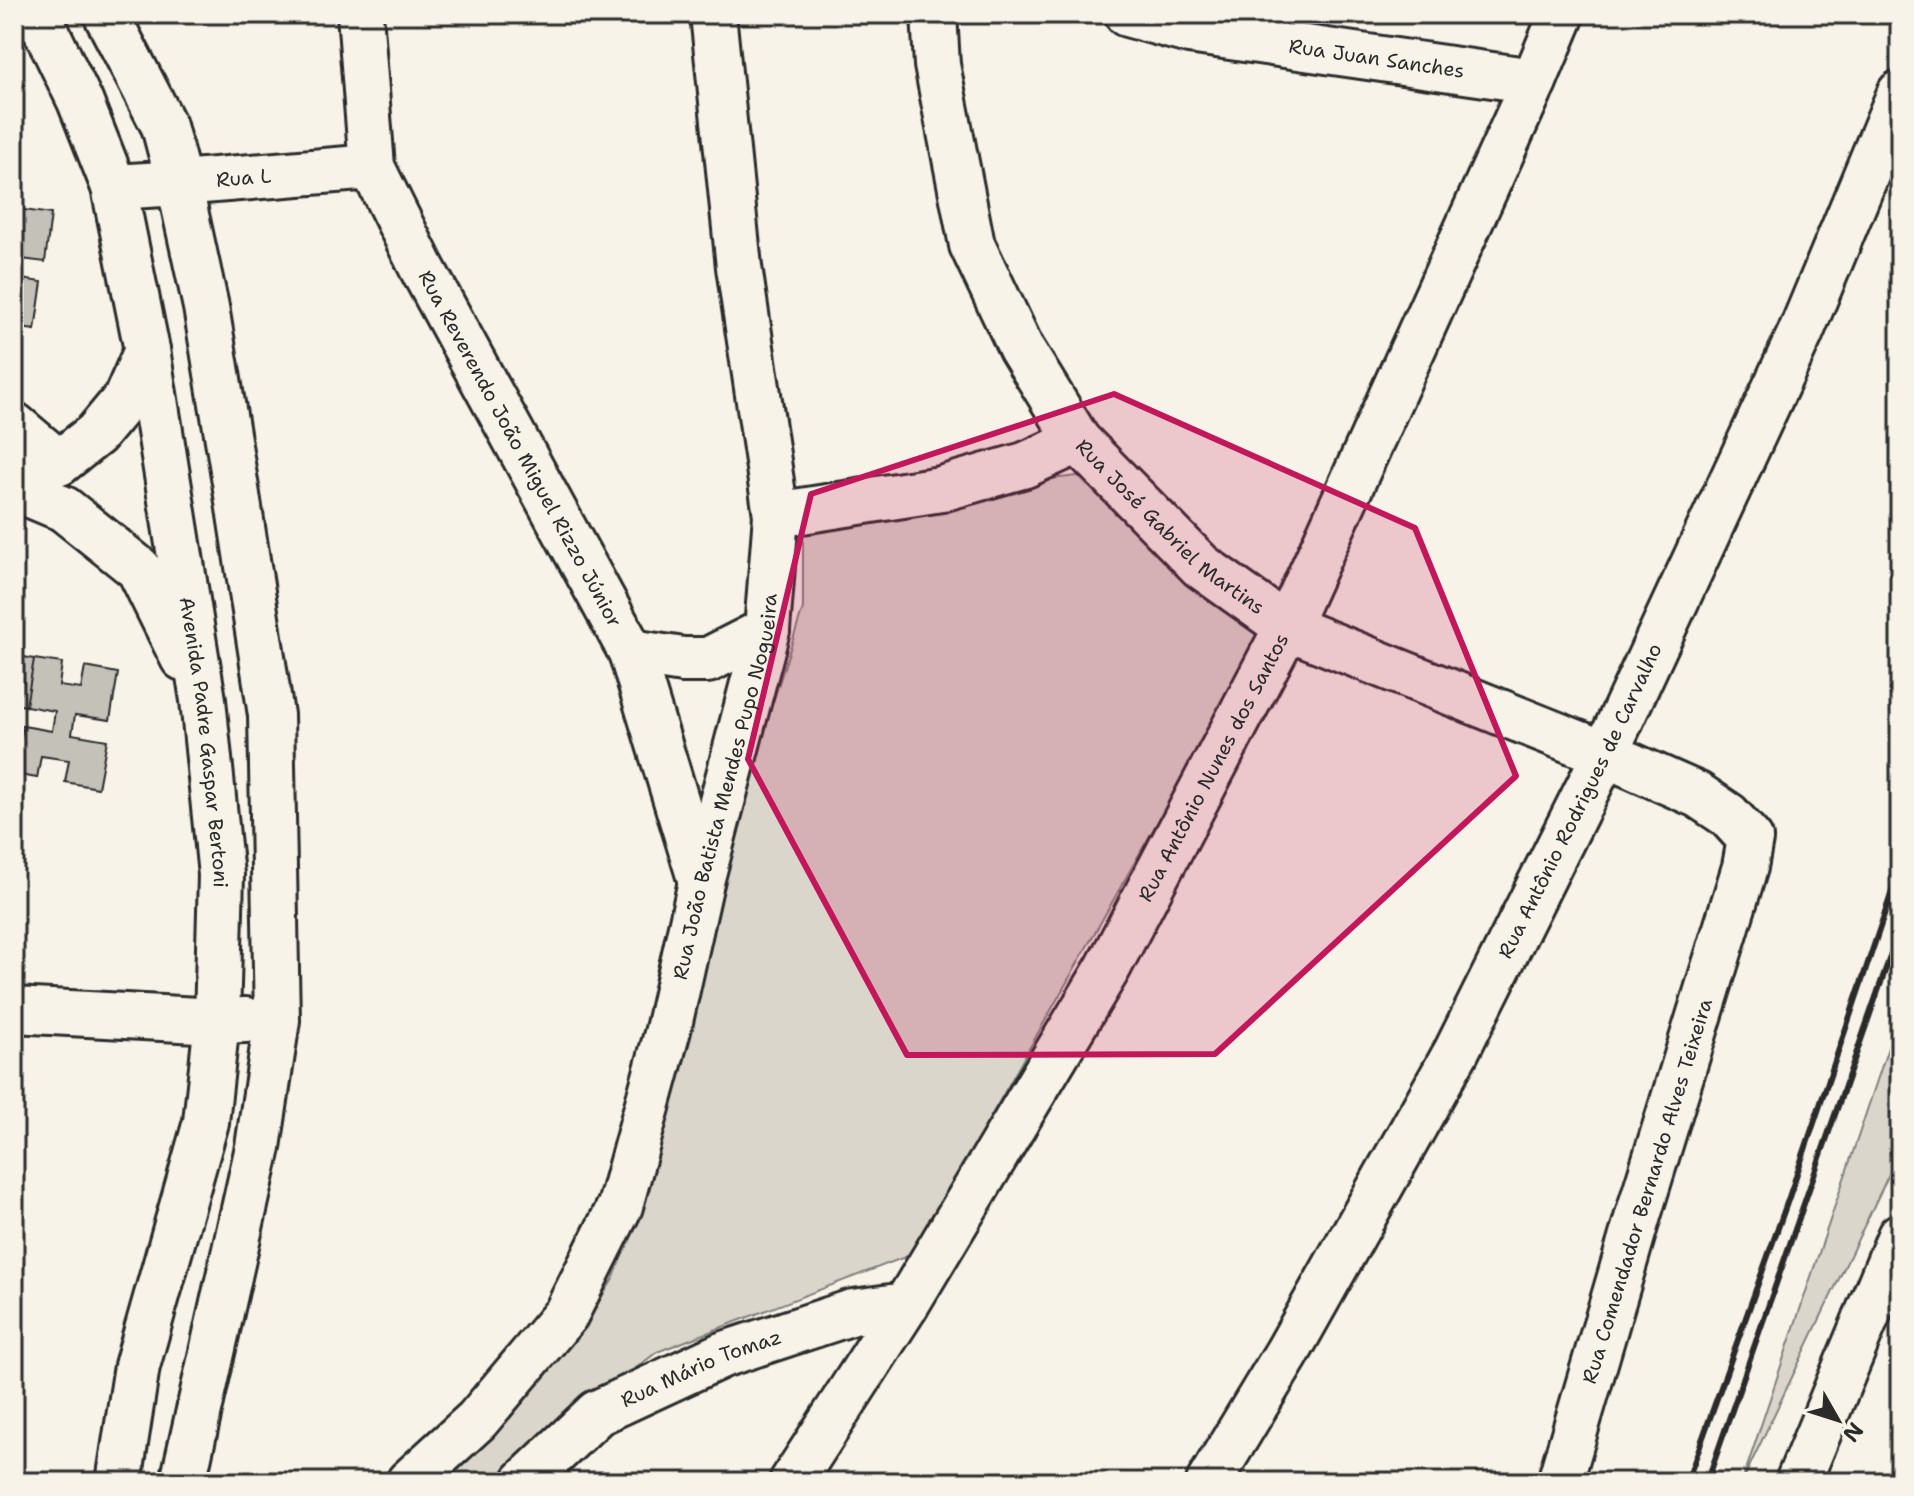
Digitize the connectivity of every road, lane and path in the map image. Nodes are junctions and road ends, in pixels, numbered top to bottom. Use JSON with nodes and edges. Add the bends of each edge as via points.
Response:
{"nodes":[{"id":1,"x":38,"y":14,"type":"edge"},
{"id":2,"x":106,"y":14,"type":"edge"},
{"id":3,"x":360,"y":14,"type":"edge"},
{"id":4,"x":713,"y":14,"type":"edge"},
{"id":5,"x":934,"y":14,"type":"edge"},
{"id":6,"x":1127,"y":14,"type":"edge"},
{"id":7,"x":1562,"y":14,"type":"edge"},
{"id":8,"x":1534,"y":81,"type":"junction"},
{"id":9,"x":1900,"y":93,"type":"edge"},
{"id":10,"x":372,"y":167,"type":"junction"},
{"id":11,"x":179,"y":183,"type":"junction"},
{"id":12,"x":114,"y":187,"type":"junction"},
{"id":13,"x":147,"y":350,"type":"junction"},
{"id":14,"x":14,"y":425,"type":"edge"},
{"id":15,"x":1078,"y":441,"type":"junction"},
{"id":16,"x":59,"y":463,"type":"junction"},
{"id":17,"x":14,"y":473,"type":"edge"},
{"id":18,"x":14,"y":488,"type":"edge"},
{"id":19,"x":776,"y":515,"type":"junction"},
{"id":20,"x":1287,"y":627,"type":"junction"},
{"id":21,"x":767,"y":630,"type":"junction"},
{"id":22,"x":631,"y":652,"type":"junction"},
{"id":23,"x":203,"y":700,"type":"junction"},
{"id":24,"x":1605,"y":754,"type":"junction"},
{"id":25,"x":701,"y":882,"type":"junction"},
{"id":26,"x":1735,"y":900,"type":"joint"},
{"id":27,"x":14,"y":1010,"type":"edge"},
{"id":28,"x":277,"y":1020,"type":"junction"},
{"id":29,"x":217,"y":1021,"type":"junction"},
{"id":30,"x":1900,"y":1236,"type":"edge"},
{"id":31,"x":906,"y":1305,"type":"junction"},
{"id":32,"x":119,"y":1482,"type":"edge"},
{"id":33,"x":183,"y":1482,"type":"edge"},
{"id":34,"x":409,"y":1482,"type":"edge"},
{"id":35,"x":524,"y":1482,"type":"edge"},
{"id":36,"x":792,"y":1482,"type":"edge"},
{"id":37,"x":1209,"y":1482,"type":"edge"},
{"id":38,"x":1560,"y":1482,"type":"edge"},
{"id":39,"x":1798,"y":1482,"type":"edge"}],
"edges":[{"from":1,"to":12,"type":"main road","name":"Avenida Padre Gaspar Bertoni"},
{"from":2,"to":11,"type":"main road","via":[[164,126]]},
{"from":3,"to":10,"type":"main road","name":"Rua Reverendo João Miguel Rizzo Júnior"},
{"from":4,"to":19,"type":"main road","name":"Rua João Batista Mendes Pupo Nogueira","via":[[739,267]]},
{"from":5,"to":15,"type":"main road","name":"Rua José Gabriel Martins","via":[[937,65],[972,245],[1021,348]]},
{"from":6,"to":8,"type":"main road","name":"Rua Juan Sanches","via":[[1189,31]]},
{"from":7,"to":8,"type":"main road","name":"Rua Antônio Nunes dos Santos"},
{"from":8,"to":20,"type":"main road","name":"Rua Antônio Nunes dos Santos"},
{"from":9,"to":24,"type":"main road","name":"Rua Antônio Rodrigues de Carvalho","via":[[1800,334]]},
{"from":10,"to":11,"type":"main road","name":"Rua L"},
{"from":10,"to":22,"type":"main road","name":"Rua Reverendo João Miguel Rizzo Júnior"},
{"from":11,"to":12,"type":"main road","name":"Rua L"},
{"from":11,"to":28,"type":"main road","via":[[208,322],[271,715]]},
{"from":12,"to":13,"type":"main road","name":"Avenida Padre Gaspar Bertoni"},
{"from":13,"to":16,"type":"main road","via":[[126,398],[96,434]]},
{"from":13,"to":23,"type":"main road","name":"Avenida Padre Gaspar Bertoni"},
{"from":14,"to":16,"type":"main road"},
{"from":15,"to":19,"type":"main road","via":[[1025,465],[941,489]]},
{"from":15,"to":20,"type":"main road","name":"Rua José Gabriel Martins","via":[[1201,566]]},
{"from":16,"to":17,"type":"main road"},
{"from":18,"to":23,"type":"main road","via":[[64,509],[139,569]]},
{"from":19,"to":21,"type":"main road","name":"Rua João Batista Mendes Pupo Nogueira"},
{"from":20,"to":24,"type":"main road","name":"Rua José Gabriel Martins"},
{"from":20,"to":31,"type":"main road","name":"Rua Antônio Nunes dos Santos","via":[[1108,968]]},
{"from":21,"to":22,"type":"main road","via":[[708,660]]},
{"from":21,"to":25,"type":"main road","name":"Rua João Batista Mendes Pupo Nogueira"},
{"from":22,"to":25,"type":"main road","name":"Rua Reverendo João Miguel Rizzo Júnior"},
{"from":23,"to":29,"type":"main road","name":"Avenida Padre Gaspar Bertoni","via":[[221,875]]},
{"from":24,"to":26,"type":"main road","name":"Rua José Gabriel Martins","via":[[1698,795],[1728,815],[1750,839]]},
{"from":24,"to":37,"type":"main road","name":"Rua Antônio Rodrigues de Carvalho","via":[[1456,1052]]},
{"from":25,"to":34,"type":"main road","name":"Rua João Batista Mendes Pupo Nogueira","via":[[620,1206],[566,1314],[477,1420]]},
{"from":26,"to":38,"type":"main road","name":"Rua Comendador Bernardo Alves Teixeira"},
{"from":27,"to":29,"type":"main road"},
{"from":28,"to":29,"type":"main road"},
{"from":28,"to":33,"type":"main road","via":[[258,1147]]},
{"from":29,"to":32,"type":"main road","name":"Avenida Padre Gaspar Bertoni","via":[[206,1122],[137,1366]]},
{"from":30,"to":39,"type":"main road"},
{"from":31,"to":35,"type":"main road","name":"Rua Mário Tomaz","via":[[853,1312],[722,1355],[610,1406]]},
{"from":31,"to":36,"type":"main road","name":"Rua Antônio Nunes dos Santos"}]}
